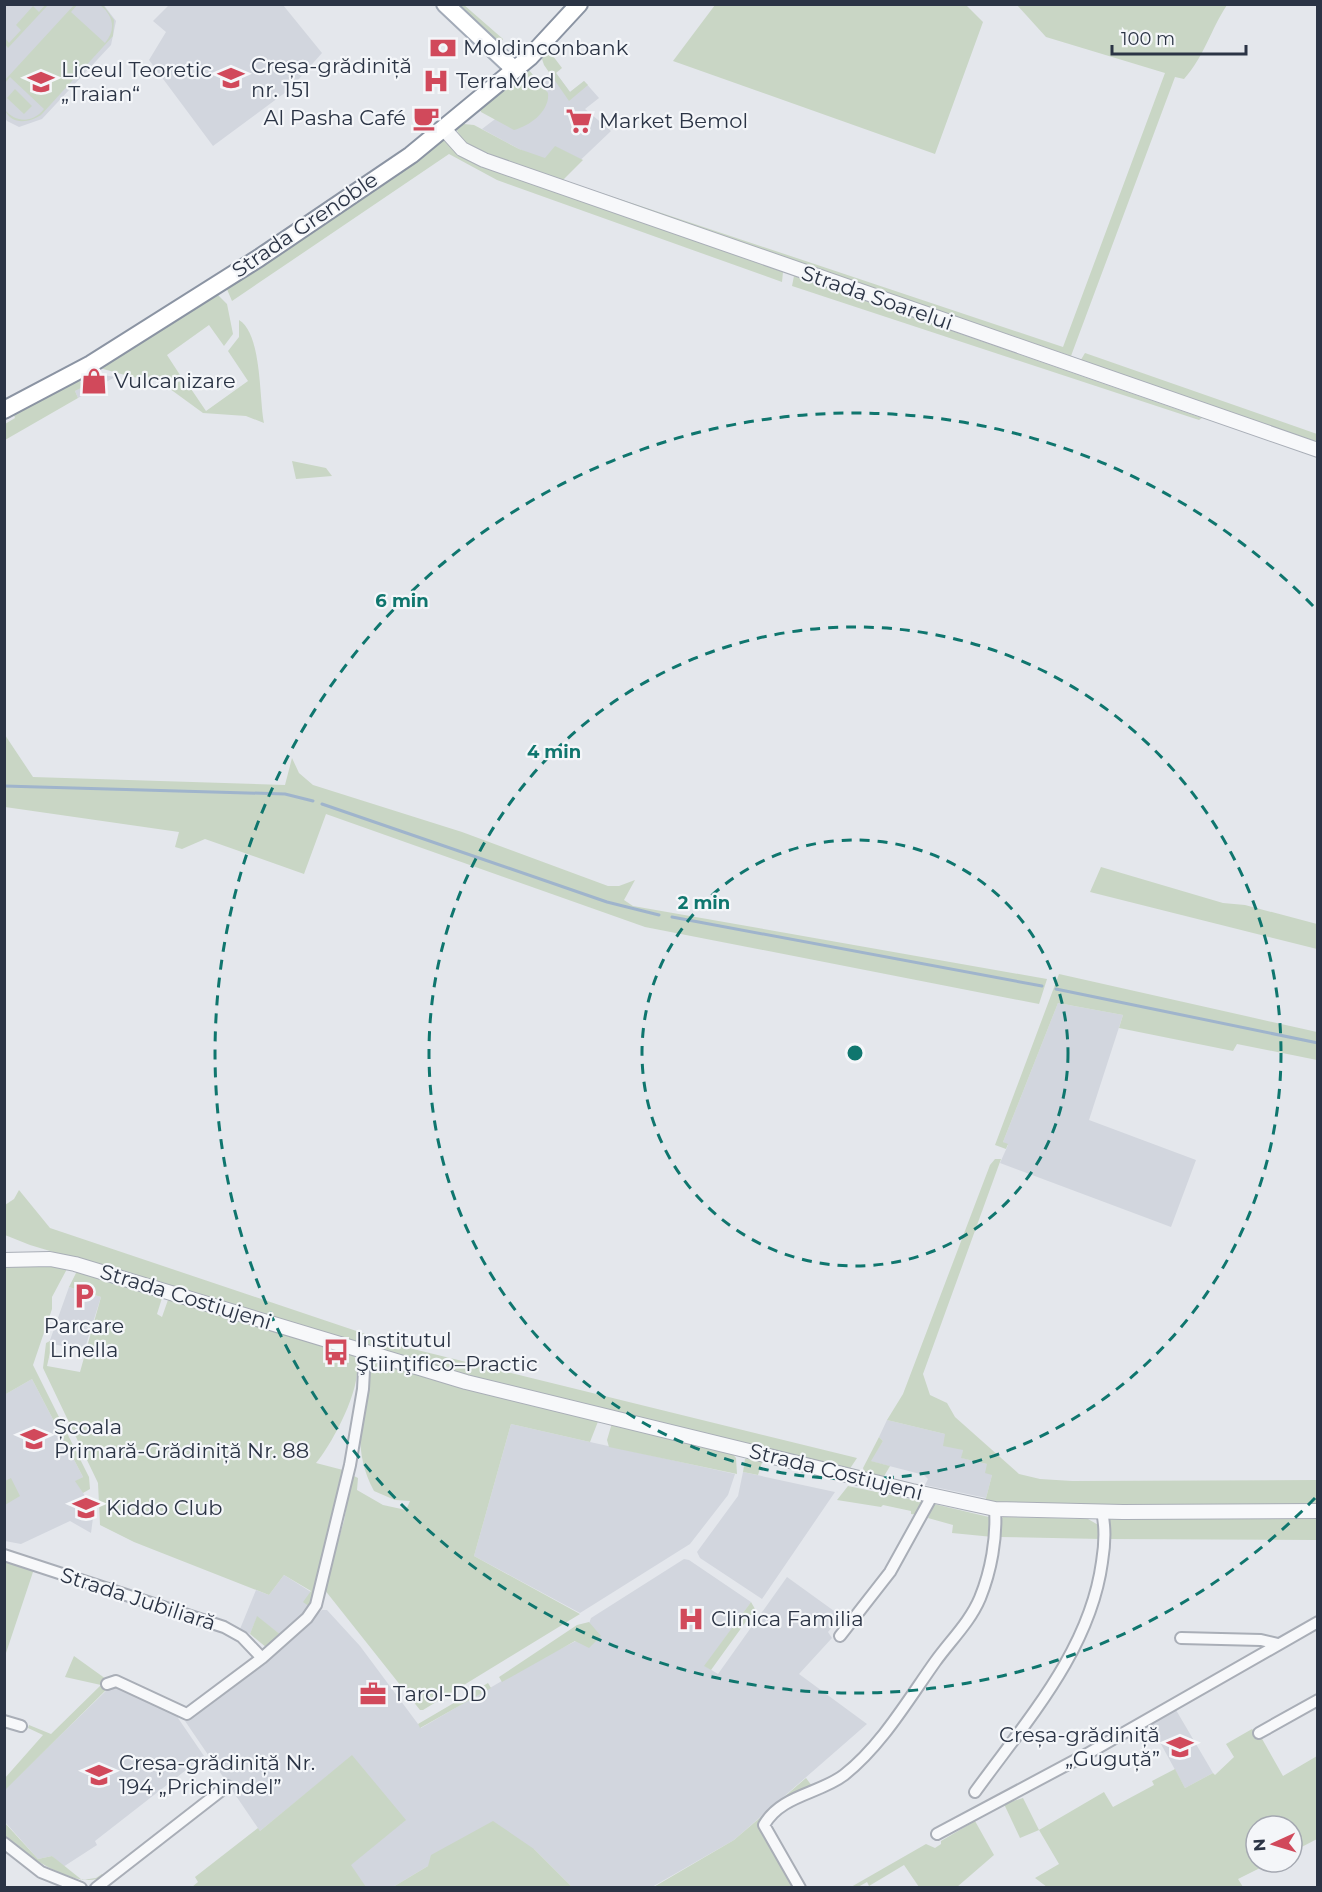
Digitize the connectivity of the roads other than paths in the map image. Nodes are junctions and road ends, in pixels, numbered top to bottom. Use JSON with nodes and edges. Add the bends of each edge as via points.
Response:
{"nodes":[{"id":1,"x":445,"y":4,"type":"edge"},
{"id":2,"x":579,"y":4,"type":"edge"},
{"id":3,"x":515,"y":70,"type":"junction"},
{"id":4,"x":445,"y":130,"type":"junction"},
{"id":5,"x":4,"y":410,"type":"edge"},
{"id":6,"x":1317,"y":450,"type":"edge"},
{"id":7,"x":4,"y":1260,"type":"edge"},
{"id":8,"x":365,"y":1352,"type":"junction"},
{"id":9,"x":932,"y":1496,"type":"junction"},
{"id":10,"x":995,"y":1509,"type":"junction"},
{"id":11,"x":1317,"y":1511,"type":"edge"},
{"id":12,"x":1102,"y":1512,"type":"junction"},
{"id":13,"x":4,"y":1555,"type":"edge"},
{"id":14,"x":1317,"y":1622,"type":"edge"},
{"id":15,"x":840,"y":1636,"type":"dead end"},
{"id":16,"x":1181,"y":1638,"type":"dead end"},
{"id":17,"x":1278,"y":1644,"type":"junction"},
{"id":18,"x":262,"y":1658,"type":"junction"},
{"id":19,"x":107,"y":1684,"type":"dead end"},
{"id":20,"x":1317,"y":1700,"type":"edge"},
{"id":21,"x":4,"y":1721,"type":"edge"},
{"id":22,"x":21,"y":1726,"type":"dead end"},
{"id":23,"x":1260,"y":1734,"type":"dead end"},
{"id":24,"x":227,"y":1786,"type":"dead end"},
{"id":25,"x":975,"y":1792,"type":"dead end"},
{"id":26,"x":937,"y":1834,"type":"dead end"},
{"id":27,"x":4,"y":1843,"type":"edge"},
{"id":28,"x":81,"y":1887,"type":"edge"},
{"id":29,"x":96,"y":1887,"type":"edge"},
{"id":30,"x":800,"y":1887,"type":"edge"}],
"edges":[{"from":1,"to":3,"type":"main road"},
{"from":2,"to":3,"type":"main road","name":"Strada Grenoble"},
{"from":3,"to":4,"type":"main road","name":"Strada Grenoble"},
{"from":4,"to":5,"type":"main road","name":"Strada Grenoble","via":[[259,258],[91,364]]},
{"from":4,"to":6,"type":"street","name":"Strada Soarelui","via":[[462,149],[484,160]]},
{"from":7,"to":8,"type":"street","name":"Strada Costiujeni","via":[[69,1262]]},
{"from":8,"to":9,"type":"street","name":"Strada Costiujeni","via":[[532,1399]]},
{"from":8,"to":18,"type":"street","via":[[350,1465],[320,1592],[307,1617]]},
{"from":9,"to":10,"type":"street","name":"Strada Costiujeni"},
{"from":9,"to":15,"type":"street","via":[[890,1572]]},
{"from":10,"to":12,"type":"street","name":"Strada Costiujeni"},
{"from":10,"to":30,"type":"street","via":[[993,1547],[985,1581],[962,1629],[905,1706],[856,1763],[834,1782],[788,1802],[764,1825]]},
{"from":11,"to":12,"type":"street","name":"Strada Costiujeni"},
{"from":12,"to":25,"type":"street","via":[[1105,1533],[1099,1585],[1082,1635]]},
{"from":13,"to":18,"type":"street","name":"Strada Jubiliară","via":[[224,1627],[242,1637]]},
{"from":14,"to":17,"type":"street"},
{"from":16,"to":17,"type":"street"},
{"from":17,"to":26,"type":"street","via":[[1087,1754]]},
{"from":18,"to":19,"type":"street","via":[[187,1714],[116,1681]]},
{"from":20,"to":23,"type":"street"},
{"from":21,"to":22,"type":"street"},
{"from":24,"to":29,"type":"street"},
{"from":27,"to":28,"type":"street","via":[[41,1872]]}]}
